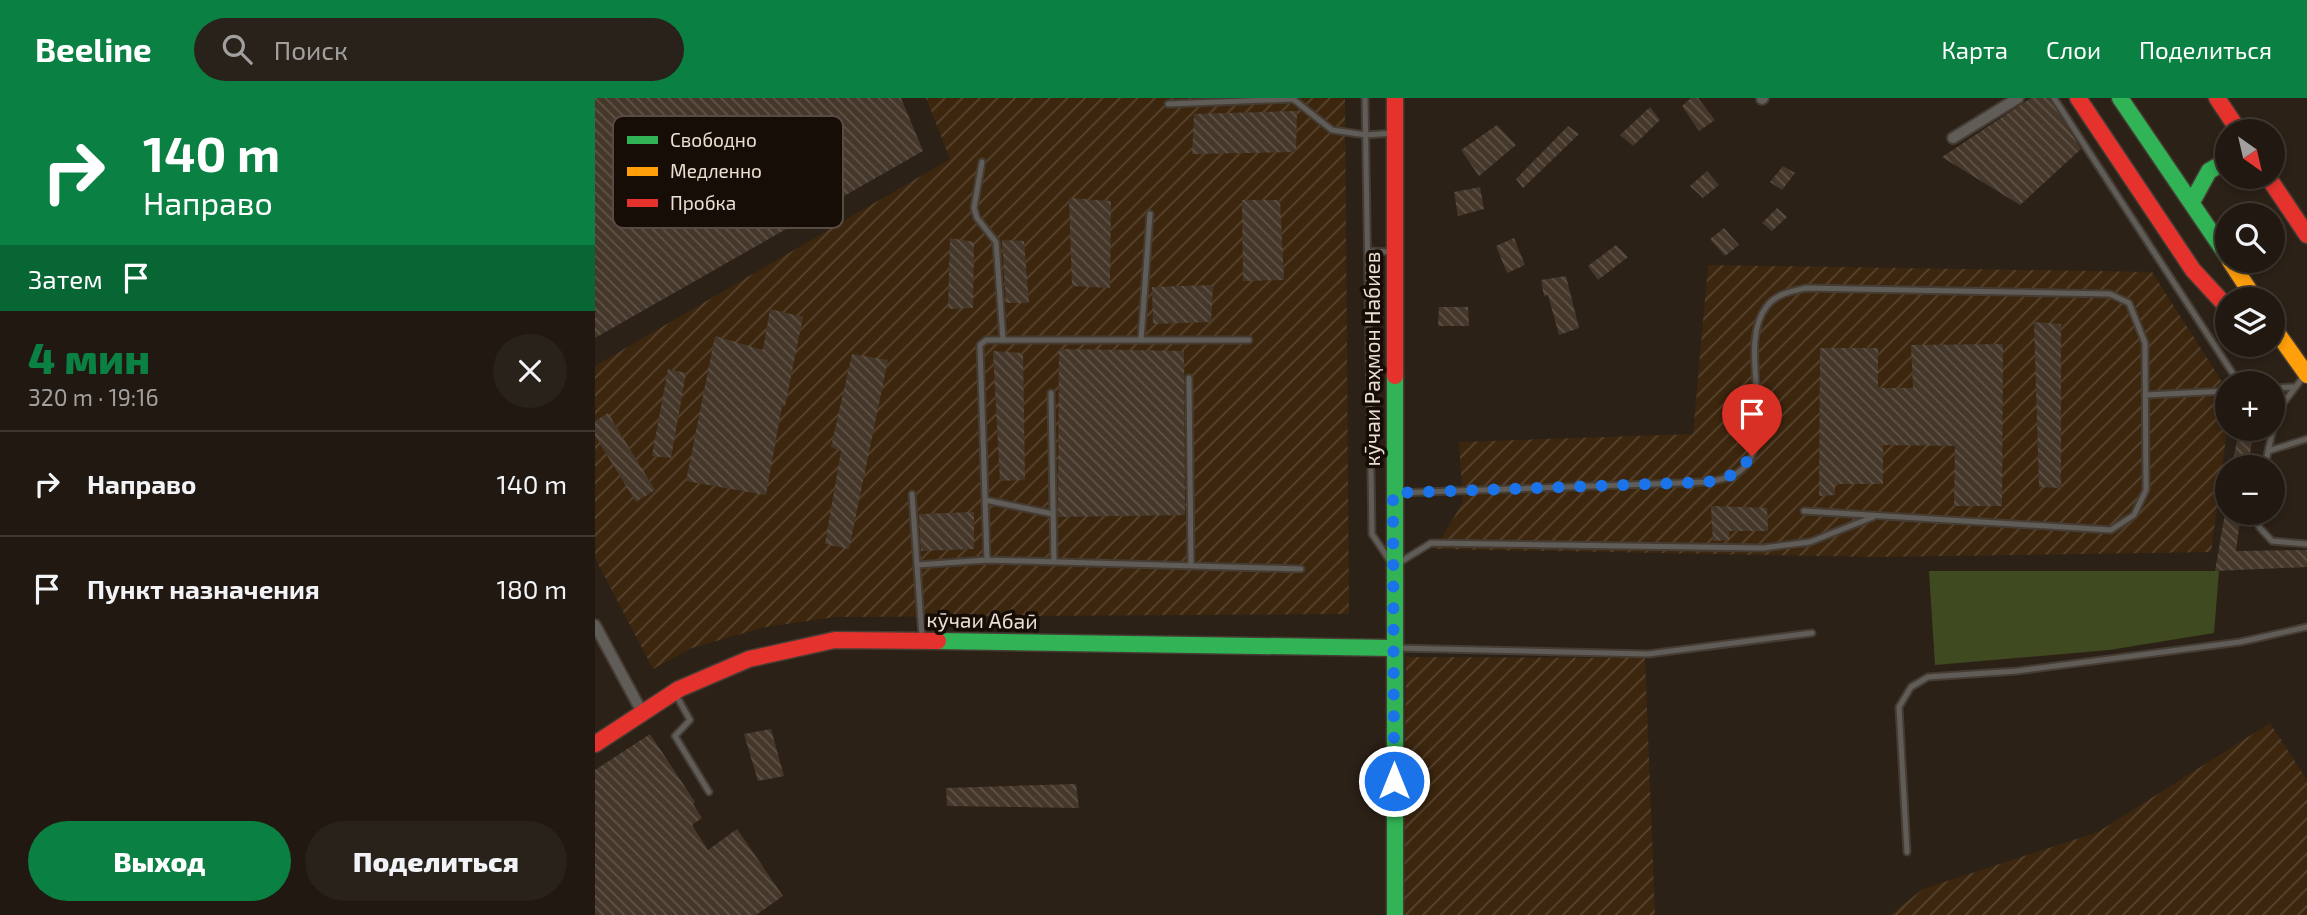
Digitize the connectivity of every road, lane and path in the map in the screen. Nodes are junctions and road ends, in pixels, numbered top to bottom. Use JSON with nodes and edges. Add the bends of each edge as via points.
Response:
{"nodes":[{"id":1,"x":1366,"y":98,"type":"edge"},
{"id":2,"x":1395,"y":98,"type":"edge"},
{"id":3,"x":2018,"y":98,"type":"edge"},
{"id":4,"x":2054,"y":98,"type":"edge"},
{"id":5,"x":2078,"y":98,"type":"edge"},
{"id":6,"x":2120,"y":98,"type":"edge"},
{"id":7,"x":2217,"y":98,"type":"edge"},
{"id":8,"x":1168,"y":104,"type":"dead end"},
{"id":9,"x":2231,"y":119,"type":"edge"},
{"id":10,"x":1395,"y":133,"type":"junction"},
{"id":11,"x":1366,"y":135,"type":"junction"},
{"id":12,"x":1954,"y":138,"type":"dead end"},
{"id":13,"x":982,"y":162,"type":"dead end"},
{"id":14,"x":2215,"y":164,"type":"edge"},
{"id":15,"x":2276,"y":189,"type":"edge"},
{"id":16,"x":2192,"y":202,"type":"junction"},
{"id":17,"x":1150,"y":214,"type":"dead end"},
{"id":18,"x":2307,"y":235,"type":"edge"},
{"id":19,"x":2215,"y":237,"type":"edge"},
{"id":20,"x":1368,"y":251,"type":"junction"},
{"id":21,"x":1394,"y":252,"type":"junction"},
{"id":22,"x":2215,"y":294,"type":"edge"},
{"id":23,"x":1003,"y":340,"type":"junction"},
{"id":24,"x":1141,"y":340,"type":"junction"},
{"id":25,"x":1249,"y":340,"type":"dead end"},
{"id":26,"x":2285,"y":344,"type":"edge"},
{"id":27,"x":2231,"y":371,"type":"edge"},
{"id":28,"x":2307,"y":374,"type":"edge"},
{"id":29,"x":1189,"y":378,"type":"dead end"},
{"id":30,"x":2285,"y":387,"type":"edge"},
{"id":31,"x":2293,"y":387,"type":"junction"},
{"id":32,"x":2215,"y":392,"type":"edge"},
{"id":33,"x":1051,"y":393,"type":"dead end"},
{"id":34,"x":2145,"y":395,"type":"junction"},
{"id":35,"x":2285,"y":399,"type":"edge"},
{"id":36,"x":2307,"y":439,"type":"edge"},
{"id":37,"x":2270,"y":441,"type":"edge"},
{"id":38,"x":2268,"y":451,"type":"junction"},
{"id":39,"x":2267,"y":455,"type":"edge"},
{"id":40,"x":1393,"y":493,"type":"junction"},
{"id":41,"x":912,"y":494,"type":"dead end"},
{"id":42,"x":985,"y":500,"type":"junction"},
{"id":43,"x":1804,"y":511,"type":"dead end"},
{"id":44,"x":1053,"y":514,"type":"junction"},
{"id":45,"x":1876,"y":516,"type":"junction"},
{"id":46,"x":2259,"y":525,"type":"edge"},
{"id":47,"x":2307,"y":544,"type":"edge"},
{"id":48,"x":987,"y":560,"type":"junction"},
{"id":49,"x":1054,"y":562,"type":"junction"},
{"id":50,"x":916,"y":565,"type":"junction"},
{"id":51,"x":1191,"y":566,"type":"junction"},
{"id":52,"x":1393,"y":566,"type":"junction"},
{"id":53,"x":1300,"y":569,"type":"dead end"},
{"id":54,"x":595,"y":625,"type":"edge"},
{"id":55,"x":2307,"y":627,"type":"edge"},
{"id":56,"x":1812,"y":633,"type":"dead end"},
{"id":57,"x":922,"y":641,"type":"junction"},
{"id":58,"x":1393,"y":648,"type":"junction"},
{"id":59,"x":674,"y":692,"type":"junction"},
{"id":60,"x":642,"y":712,"type":"junction"},
{"id":61,"x":595,"y":744,"type":"edge"},
{"id":62,"x":709,"y":792,"type":"dead end"},
{"id":63,"x":1906,"y":852,"type":"dead end"},
{"id":64,"x":1395,"y":915,"type":"edge"}],
"edges":[{"from":1,"to":11,"type":"lane"},
{"from":2,"to":10,"type":"main road","name":"кӯчаи Раҳмон Набиев"},
{"from":3,"to":12,"type":"street"},
{"from":4,"to":27,"type":"lane"},
{"from":5,"to":22,"type":"main road","via":[[2193,270]]},
{"from":6,"to":16,"type":"main road"},
{"from":7,"to":9,"type":"main road"},
{"from":8,"to":11,"type":"lane","via":[[1293,99],[1332,130]]},
{"from":10,"to":11,"type":"lane"},
{"from":10,"to":21,"type":"main road","name":"кӯчаи Раҳмон Набиев"},
{"from":11,"to":20,"type":"lane"},
{"from":13,"to":23,"type":"lane","via":[[974,208],[996,242]]},
{"from":14,"to":16,"type":"main road","via":[[2201,178]]},
{"from":15,"to":18,"type":"main road"},
{"from":16,"to":19,"type":"main road"},
{"from":17,"to":24,"type":"lane"},
{"from":20,"to":21,"type":"lane"},
{"from":20,"to":52,"type":"lane","via":[[1371,534]]},
{"from":21,"to":40,"type":"main road","name":"кӯчаи Раҳмон Набиев"},
{"from":23,"to":24,"type":"lane"},
{"from":23,"to":42,"type":"lane","via":[[986,340],[980,345]]},
{"from":24,"to":25,"type":"lane"},
{"from":26,"to":28,"type":"main road"},
{"from":28,"to":31,"type":"lane"},
{"from":29,"to":51,"type":"lane"},
{"from":30,"to":31,"type":"lane"},
{"from":31,"to":35,"type":"lane"},
{"from":32,"to":34,"type":"lane"},
{"from":33,"to":44,"type":"lane"},
{"from":34,"to":40,"type":"lane","via":[[2145,343],[2138,322],[2129,303],[2110,294],[1806,288],[1768,304],[1756,323],[1757,436],[1752,456],[1735,474],[1708,482]]},
{"from":34,"to":45,"type":"lane","via":[[2146,490],[2134,515],[2111,530]]},
{"from":36,"to":38,"type":"lane"},
{"from":37,"to":38,"type":"lane"},
{"from":38,"to":39,"type":"lane"},
{"from":40,"to":52,"type":"main road","name":"кӯчаи Раҳмон Набиев"},
{"from":41,"to":50,"type":"lane"},
{"from":42,"to":44,"type":"lane"},
{"from":42,"to":48,"type":"lane"},
{"from":43,"to":45,"type":"lane"},
{"from":44,"to":49,"type":"lane"},
{"from":45,"to":52,"type":"lane","via":[[1810,542],[1763,548],[1431,543]]},
{"from":46,"to":47,"type":"lane","via":[[2272,541]]},
{"from":48,"to":49,"type":"lane"},
{"from":48,"to":50,"type":"lane"},
{"from":49,"to":51,"type":"lane"},
{"from":50,"to":57,"type":"lane"},
{"from":51,"to":53,"type":"lane"},
{"from":52,"to":58,"type":"main road","name":"кӯчаи Раҳмон Набиев"},
{"from":54,"to":60,"type":"street"},
{"from":55,"to":63,"type":"lane","via":[[2240,642],[2017,671],[1928,677],[1911,687],[1899,707]]},
{"from":56,"to":58,"type":"lane","via":[[1648,654]]},
{"from":57,"to":58,"type":"main road","name":"кӯчаи Абаӣ"},
{"from":57,"to":59,"type":"main road","name":"кӯчаи Абаӣ","via":[[835,640],[749,659]]},
{"from":58,"to":64,"type":"main road","name":"кӯчаи Раҳмон Набиев"},
{"from":59,"to":60,"type":"main road","name":"кӯчаи Абаӣ"},
{"from":59,"to":62,"type":"lane","via":[[689,720],[675,736]]},
{"from":60,"to":61,"type":"main road","name":"кӯчаи Абаӣ"}]}
